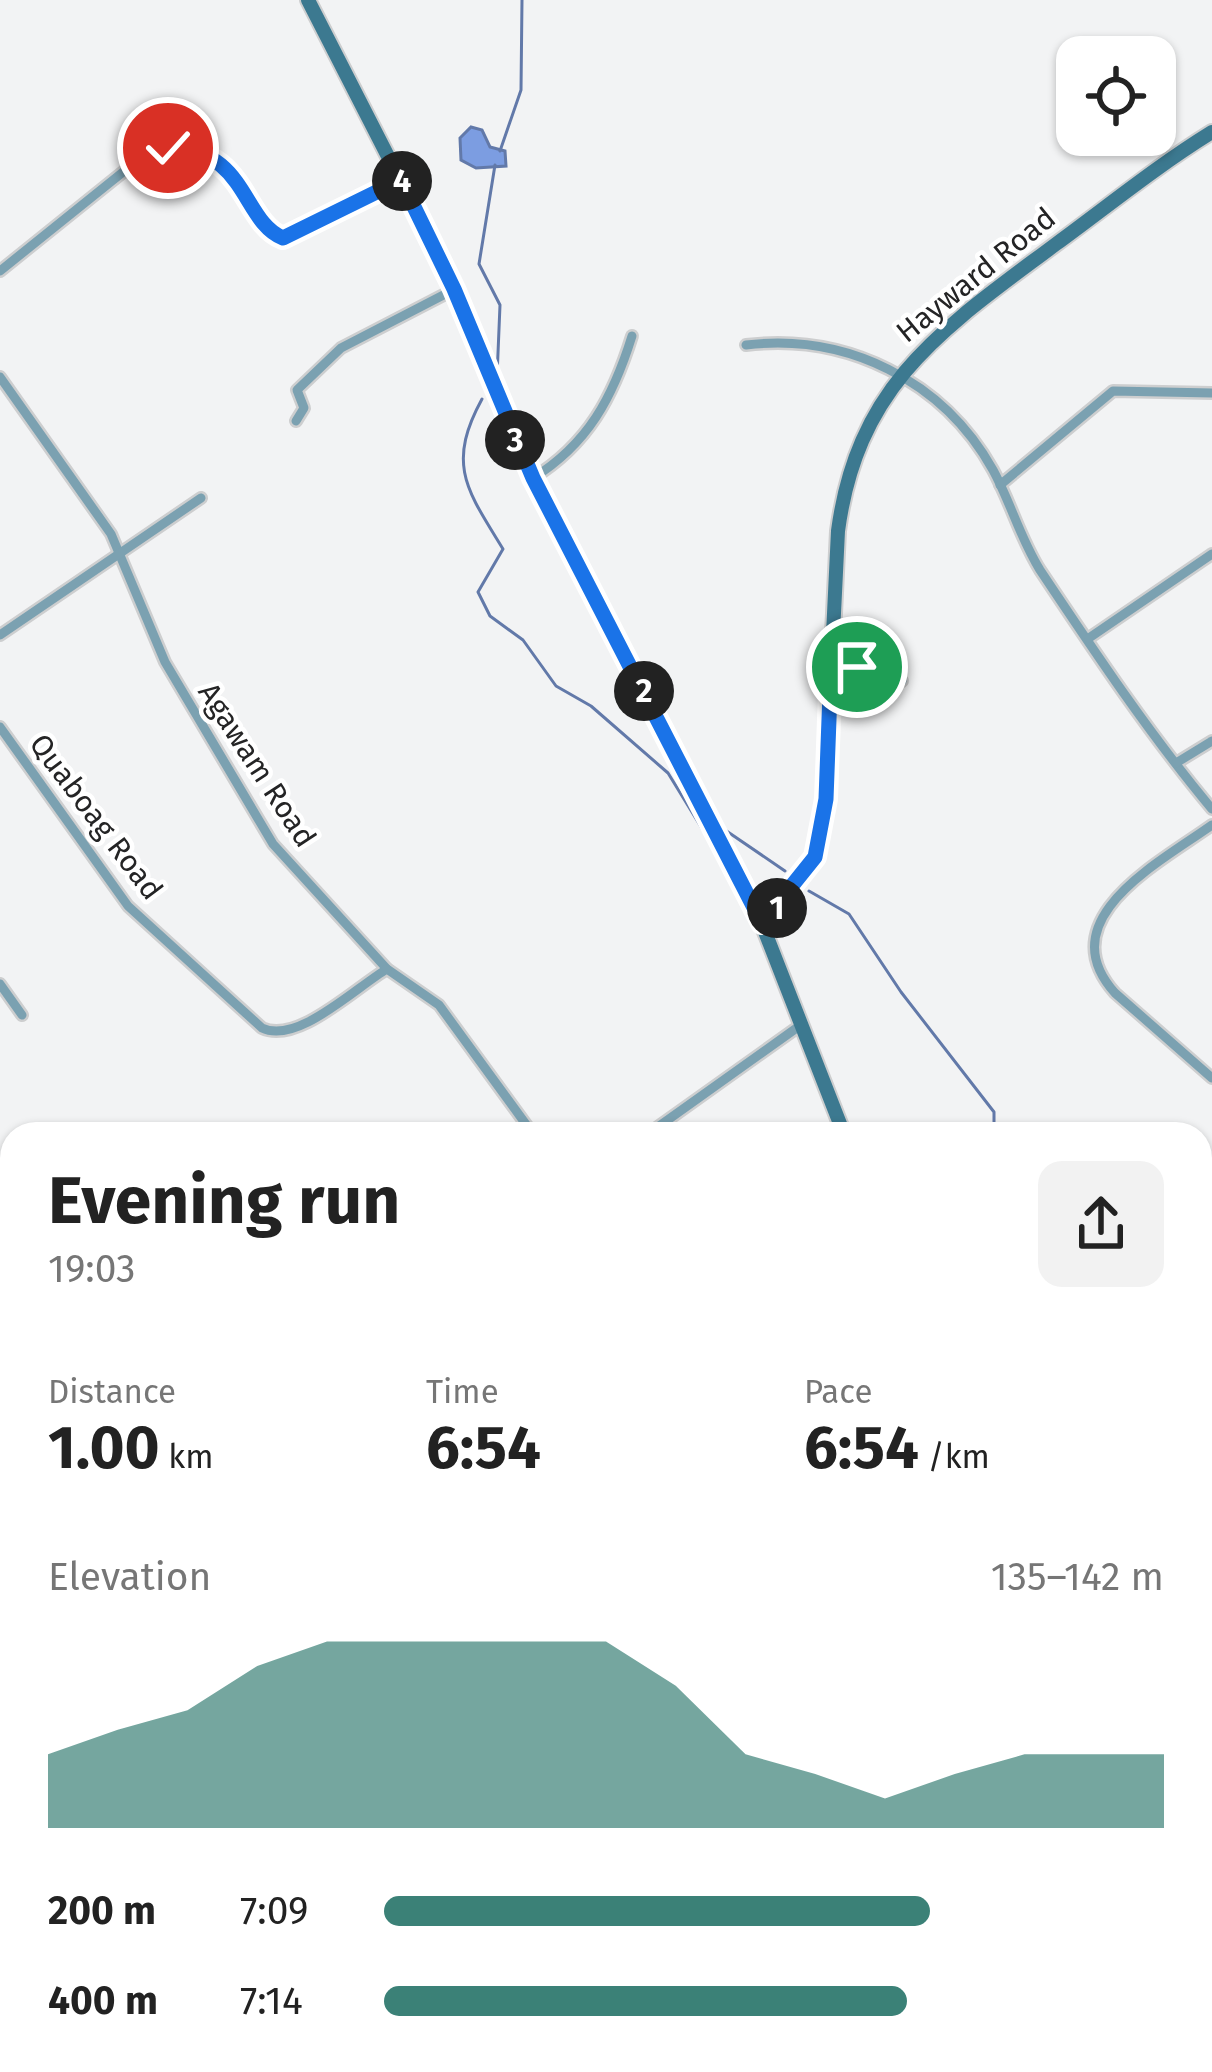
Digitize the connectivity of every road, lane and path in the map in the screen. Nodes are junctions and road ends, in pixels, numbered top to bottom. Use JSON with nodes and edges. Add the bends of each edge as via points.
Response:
{"nodes":[{"id":1,"x":308,"y":0,"type":"edge"},
{"id":2,"x":1212,"y":132,"type":"edge"},
{"id":3,"x":401,"y":180,"type":"junction"},
{"id":4,"x":0,"y":271,"type":"edge"},
{"id":5,"x":454,"y":289,"type":"junction"},
{"id":6,"x":632,"y":336,"type":"dead end"},
{"id":7,"x":746,"y":345,"type":"dead end"},
{"id":8,"x":898,"y":375,"type":"junction"},
{"id":9,"x":0,"y":377,"type":"edge"},
{"id":10,"x":1212,"y":393,"type":"edge"},
{"id":11,"x":296,"y":421,"type":"dead end"},
{"id":12,"x":533,"y":478,"type":"junction"},
{"id":13,"x":1000,"y":484,"type":"junction"},
{"id":14,"x":201,"y":498,"type":"dead end"},
{"id":15,"x":120,"y":552,"type":"junction"},
{"id":16,"x":1212,"y":554,"type":"edge"},
{"id":17,"x":0,"y":635,"type":"edge"},
{"id":18,"x":1089,"y":638,"type":"junction"},
{"id":19,"x":831,"y":666,"type":"junction"},
{"id":20,"x":902,"y":681,"type":"dead end"},
{"id":21,"x":0,"y":727,"type":"edge"},
{"id":22,"x":1212,"y":741,"type":"edge"},
{"id":23,"x":1176,"y":763,"type":"junction"},
{"id":24,"x":1212,"y":809,"type":"edge"},
{"id":25,"x":1212,"y":825,"type":"edge"},
{"id":26,"x":762,"y":923,"type":"junction"},
{"id":27,"x":387,"y":969,"type":"junction"},
{"id":28,"x":0,"y":984,"type":"edge"},
{"id":29,"x":22,"y":1015,"type":"dead end"},
{"id":30,"x":798,"y":1027,"type":"junction"},
{"id":31,"x":1212,"y":1078,"type":"edge"},
{"id":32,"x":523,"y":1122,"type":"edge"},
{"id":33,"x":665,"y":1122,"type":"edge"},
{"id":34,"x":839,"y":1122,"type":"edge"}],
"edges":[{"from":1,"to":3,"type":"street"},
{"from":2,"to":8,"type":"street","name":"Hayward Road","via":[[988,294]]},
{"from":3,"to":4,"type":"street","via":[[283,238],[266,228],[234,176],[189,150],[160,149]]},
{"from":3,"to":5,"type":"street"},
{"from":5,"to":11,"type":"street","via":[[330,356],[297,390],[304,408]]},
{"from":5,"to":12,"type":"street"},
{"from":6,"to":12,"type":"street","via":[[594,425]]},
{"from":7,"to":8,"type":"street","via":[[831,344]]},
{"from":8,"to":13,"type":"street","via":[[962,431]]},
{"from":8,"to":19,"type":"street","name":"Hayward Road","via":[[861,435],[843,488]]},
{"from":9,"to":15,"type":"street","name":"Agawam Road"},
{"from":10,"to":13,"type":"street","via":[[1113,391]]},
{"from":12,"to":26,"type":"street"},
{"from":13,"to":18,"type":"street","via":[[1020,535]]},
{"from":14,"to":15,"type":"street"},
{"from":15,"to":17,"type":"street"},
{"from":15,"to":27,"type":"street","name":"Agawam Road","via":[[165,662],[265,831]]},
{"from":16,"to":18,"type":"street"},
{"from":18,"to":23,"type":"street"},
{"from":19,"to":20,"type":"street"},
{"from":19,"to":26,"type":"street","name":"Hayward Road","via":[[826,799],[815,857]]},
{"from":21,"to":27,"type":"street","name":"Quaboag Road","via":[[128,906],[262,1028],[299,1028]]},
{"from":22,"to":23,"type":"street"},
{"from":23,"to":24,"type":"street"},
{"from":25,"to":31,"type":"street","via":[[1108,904],[1092,945],[1115,993]]},
{"from":26,"to":30,"type":"street"},
{"from":27,"to":32,"type":"street","name":"Agawam Road","via":[[439,1005]]},
{"from":28,"to":29,"type":"street"},
{"from":30,"to":33,"type":"street"},
{"from":30,"to":34,"type":"street"}]}
